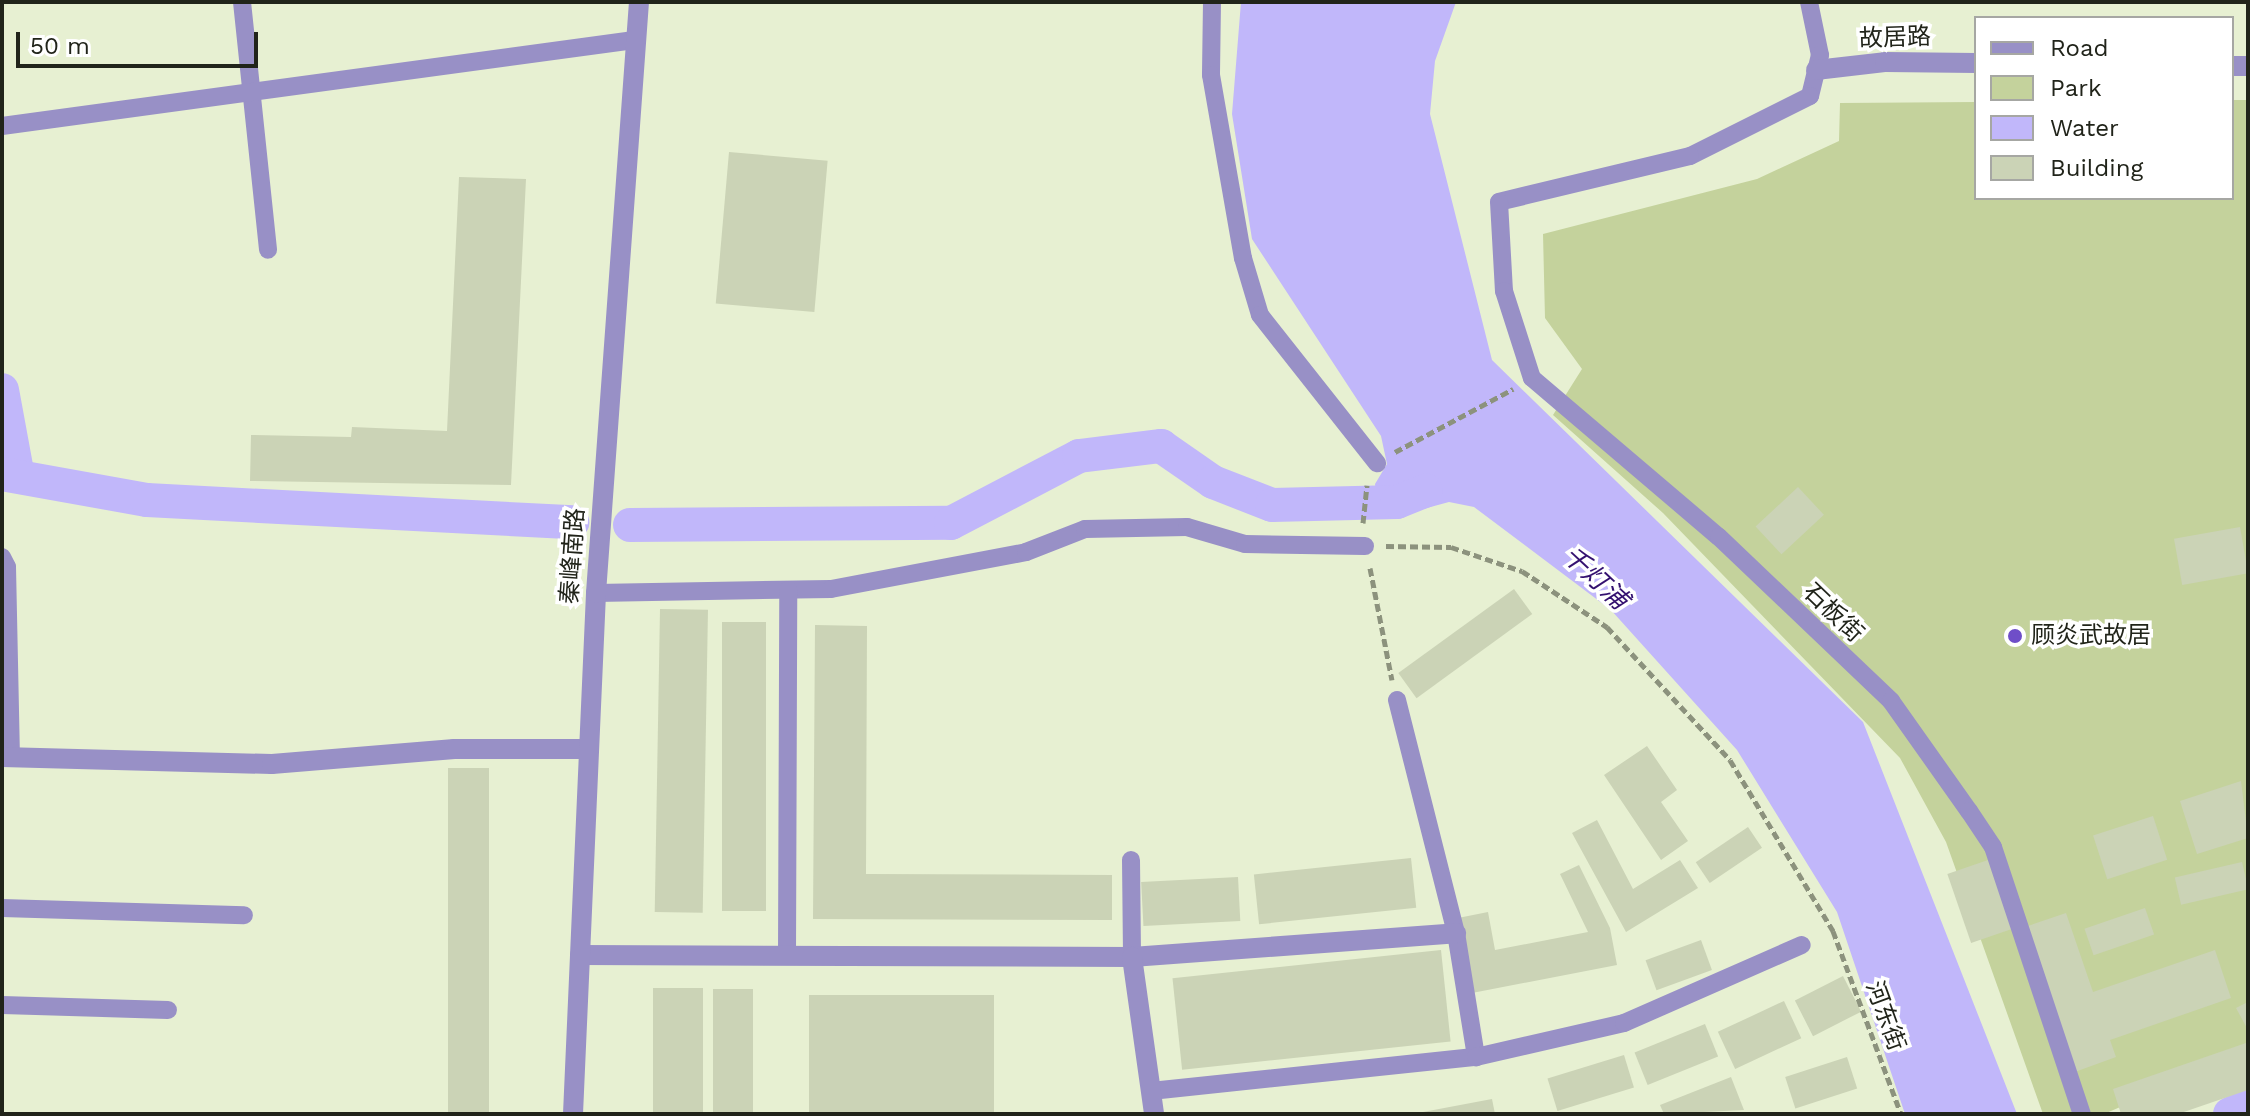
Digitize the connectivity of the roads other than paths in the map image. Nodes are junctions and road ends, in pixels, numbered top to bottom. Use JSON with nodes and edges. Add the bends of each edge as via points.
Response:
{"nodes":[{"id":1,"x":242,"y":2,"type":"edge"},
{"id":2,"x":639,"y":2,"type":"edge"},
{"id":3,"x":1212,"y":2,"type":"edge"},
{"id":4,"x":1809,"y":2,"type":"edge"},
{"id":5,"x":634,"y":40,"type":"junction"},
{"id":6,"x":1974,"y":63,"type":"edge"},
{"id":7,"x":1816,"y":70,"type":"junction"},
{"id":8,"x":252,"y":92,"type":"junction"},
{"id":9,"x":2,"y":126,"type":"edge"},
{"id":10,"x":268,"y":250,"type":"dead end"},
{"id":11,"x":1380,"y":460,"type":"road end"},
{"id":12,"x":1364,"y":540,"type":"road end"},
{"id":13,"x":2,"y":557,"type":"edge"},
{"id":14,"x":788,"y":590,"type":"junction"},
{"id":15,"x":596,"y":593,"type":"junction"},
{"id":16,"x":1397,"y":700,"type":"road end"},
{"id":17,"x":589,"y":749,"type":"junction"},
{"id":18,"x":6,"y":757,"type":"edge"},
{"id":19,"x":1131,"y":860,"type":"dead end"},
{"id":20,"x":2,"y":908,"type":"edge"},
{"id":21,"x":244,"y":915,"type":"dead end"},
{"id":22,"x":1456,"y":933,"type":"junction"},
{"id":23,"x":1802,"y":945,"type":"dead end"},
{"id":24,"x":580,"y":955,"type":"junction"},
{"id":25,"x":787,"y":956,"type":"junction"},
{"id":26,"x":1132,"y":957,"type":"junction"},
{"id":27,"x":2,"y":1005,"type":"edge"},
{"id":28,"x":168,"y":1010,"type":"dead end"},
{"id":29,"x":1476,"y":1057,"type":"junction"},
{"id":30,"x":1151,"y":1091,"type":"junction"},
{"id":31,"x":573,"y":1114,"type":"edge"},
{"id":32,"x":1154,"y":1114,"type":"edge"},
{"id":33,"x":2082,"y":1114,"type":"edge"}],
"edges":[{"from":1,"to":8,"type":"lane"},
{"from":2,"to":5,"type":"street","name":"秦峰南路"},
{"from":3,"to":11,"type":"lane","via":[[1211,75],[1243,258],[1260,315]]},
{"from":4,"to":7,"type":"lane","via":[[1820,55]]},
{"from":5,"to":8,"type":"lane"},
{"from":5,"to":15,"type":"street","name":"秦峰南路"},
{"from":6,"to":7,"type":"street","name":"故居路","via":[[1885,62]]},
{"from":7,"to":33,"type":"lane","name":"石板街","via":[[1810,96],[1690,156],[1499,202],[1504,291],[1528,380],[1719,537],[1891,701],[1993,847]]},
{"from":8,"to":9,"type":"lane"},
{"from":8,"to":10,"type":"lane"},
{"from":12,"to":14,"type":"lane","via":[[1245,544],[1187,527],[1085,529],[1026,552],[831,589]]},
{"from":13,"to":18,"type":"lane","via":[[7,567]]},
{"from":14,"to":15,"type":"lane"},
{"from":14,"to":25,"type":"lane"},
{"from":15,"to":17,"type":"street","name":"秦峰南路"},
{"from":16,"to":22,"type":"lane"},
{"from":17,"to":18,"type":"street","via":[[454,749],[272,764]]},
{"from":17,"to":24,"type":"street","name":"秦峰南路"},
{"from":19,"to":26,"type":"lane"},
{"from":20,"to":21,"type":"lane"},
{"from":22,"to":26,"type":"street"},
{"from":22,"to":29,"type":"lane"},
{"from":23,"to":29,"type":"lane","via":[[1624,1023]]},
{"from":24,"to":25,"type":"street"},
{"from":24,"to":31,"type":"street","name":"秦峰南路"},
{"from":25,"to":26,"type":"street"},
{"from":26,"to":30,"type":"street"},
{"from":27,"to":28,"type":"lane"},
{"from":29,"to":30,"type":"lane"},
{"from":30,"to":32,"type":"street"}]}
